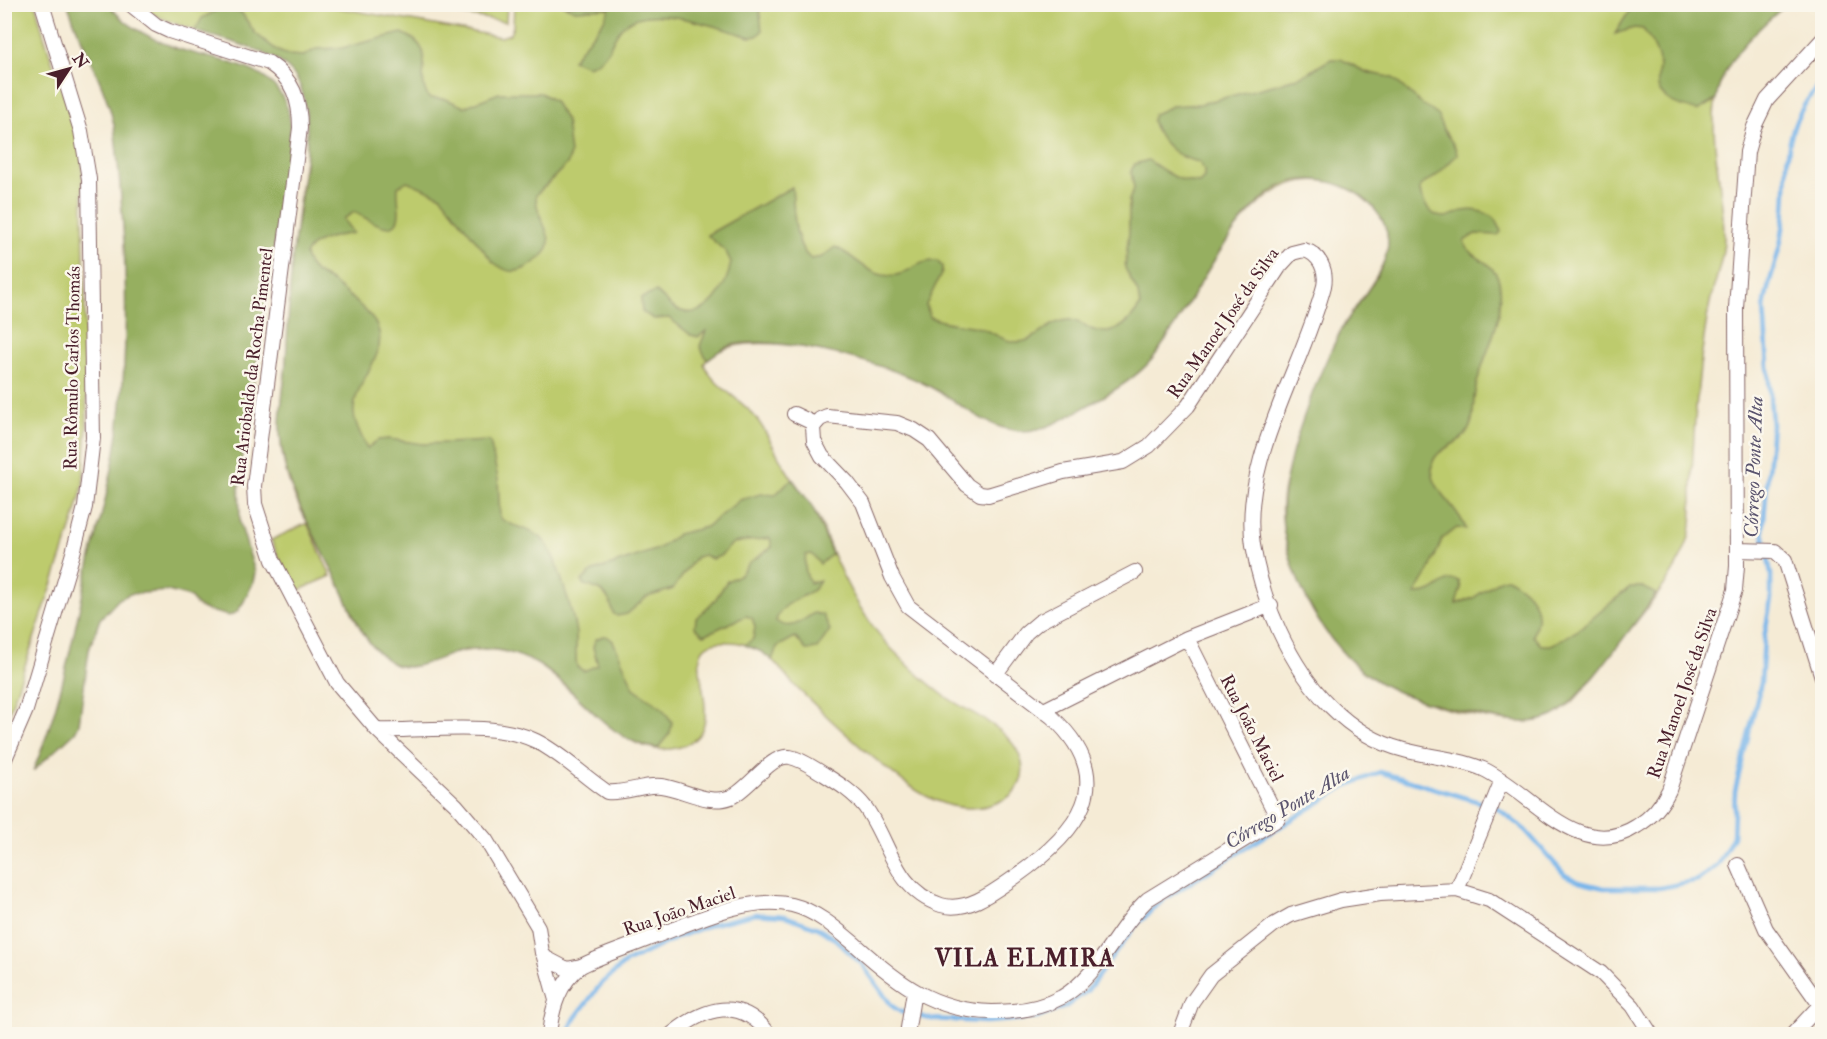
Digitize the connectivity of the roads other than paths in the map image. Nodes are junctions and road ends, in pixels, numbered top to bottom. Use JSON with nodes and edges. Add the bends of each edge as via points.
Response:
{"nodes":[{"id":1,"x":42,"y":4,"type":"edge"},
{"id":2,"x":130,"y":4,"type":"edge"},
{"id":3,"x":1822,"y":40,"type":"edge"},
{"id":4,"x":794,"y":414,"type":"dead end"},
{"id":5,"x":815,"y":424,"type":"junction"},
{"id":6,"x":1737,"y":550,"type":"junction"},
{"id":7,"x":1135,"y":572,"type":"dead end"},
{"id":8,"x":1270,"y":605,"type":"junction"},
{"id":9,"x":1187,"y":638,"type":"junction"},
{"id":10,"x":995,"y":675,"type":"junction"},
{"id":11,"x":1822,"y":676,"type":"edge"},
{"id":12,"x":1044,"y":710,"type":"junction"},
{"id":13,"x":377,"y":730,"type":"junction"},
{"id":14,"x":4,"y":761,"type":"edge"},
{"id":15,"x":1502,"y":780,"type":"junction"},
{"id":16,"x":1738,"y":865,"type":"dead end"},
{"id":17,"x":1457,"y":890,"type":"junction"},
{"id":18,"x":542,"y":953,"type":"junction"},
{"id":19,"x":581,"y":966,"type":"junction"},
{"id":20,"x":914,"y":991,"type":"junction"},
{"id":21,"x":556,"y":1002,"type":"junction"},
{"id":22,"x":1821,"y":1004,"type":"edge"},
{"id":23,"x":549,"y":1035,"type":"edge"},
{"id":24,"x":672,"y":1035,"type":"edge"},
{"id":25,"x":770,"y":1035,"type":"edge"},
{"id":26,"x":907,"y":1035,"type":"edge"},
{"id":27,"x":1180,"y":1035,"type":"edge"},
{"id":28,"x":1651,"y":1035,"type":"edge"},
{"id":29,"x":1793,"y":1035,"type":"edge"}],
"edges":[{"from":1,"to":14,"type":"street","name":"Rua Rômulo Carlos Thomás","via":[[81,131],[89,179],[93,438],[85,507],[73,553],[26,710]]},
{"from":2,"to":13,"type":"street","name":"Rua Ariobaldo da Rocha Pimentel","via":[[169,31],[269,63],[289,79],[297,98],[300,128],[254,486],[255,504],[273,560],[318,651],[349,701]]},
{"from":3,"to":6,"type":"street","name":"Rua Manoel José da Silva","via":[[1767,100],[1747,152],[1736,308]]},
{"from":4,"to":5,"type":"street"},
{"from":5,"to":8,"type":"street","name":"Rua Manoel José da Silva","via":[[827,416],[905,426],[929,440],[974,490],[988,495],[1063,472],[1123,462],[1149,446],[1188,406],[1280,266],[1292,253],[1307,250],[1323,267],[1324,286],[1258,467],[1252,495],[1254,547]]},
{"from":5,"to":10,"type":"street","via":[[816,446],[859,497],[903,599],[917,615]]},
{"from":6,"to":11,"type":"street","via":[[1775,551],[1785,560]]},
{"from":6,"to":15,"type":"street","name":"Rua Manoel José da Silva","via":[[1732,602],[1669,790],[1650,817],[1618,835],[1586,835],[1569,828]]},
{"from":7,"to":10,"type":"street","via":[[1039,622]]},
{"from":8,"to":9,"type":"street"},
{"from":8,"to":15,"type":"street","name":"Rua Manoel José da Silva","via":[[1301,670],[1342,717],[1393,747],[1475,766]]},
{"from":9,"to":12,"type":"street"},
{"from":9,"to":20,"type":"street","name":"Rua João Maciel","via":[[1278,819],[1148,899],[1082,981],[1053,1002],[1017,1011],[982,1011],[949,1007]]},
{"from":10,"to":12,"type":"street"},
{"from":12,"to":13,"type":"street","via":[[1065,731],[1081,757],[1087,784],[1082,810],[1058,843],[1028,867],[985,897],[948,907],[926,897],[904,879],[859,801],[795,758],[781,757],[737,794],[714,800],[655,786],[607,792],[535,740],[510,733]]},
{"from":13,"to":18,"type":"street","name":"Rua Ariobaldo da Rocha Pimentel","via":[[456,805],[486,840],[538,927]]},
{"from":15,"to":17,"type":"street"},
{"from":16,"to":22,"type":"street","via":[[1767,929]]},
{"from":17,"to":27,"type":"street","via":[[1350,898],[1283,920],[1263,931],[1211,975],[1192,1002]]},
{"from":17,"to":28,"type":"street","via":[[1488,900],[1601,973],[1633,1006]]},
{"from":18,"to":19,"type":"street","via":[[563,968]]},
{"from":18,"to":21,"type":"street","name":"Rua Ariobaldo da Rocha Pimentel"},
{"from":19,"to":20,"type":"street","name":"Rua João Maciel","via":[[725,911],[757,904],[790,904],[827,922]]},
{"from":19,"to":21,"type":"street","via":[[565,981]]},
{"from":20,"to":26,"type":"street"},
{"from":21,"to":23,"type":"street"},
{"from":22,"to":29,"type":"street"},
{"from":24,"to":25,"type":"street","via":[[700,1016],[730,1009],[748,1015]]}]}
